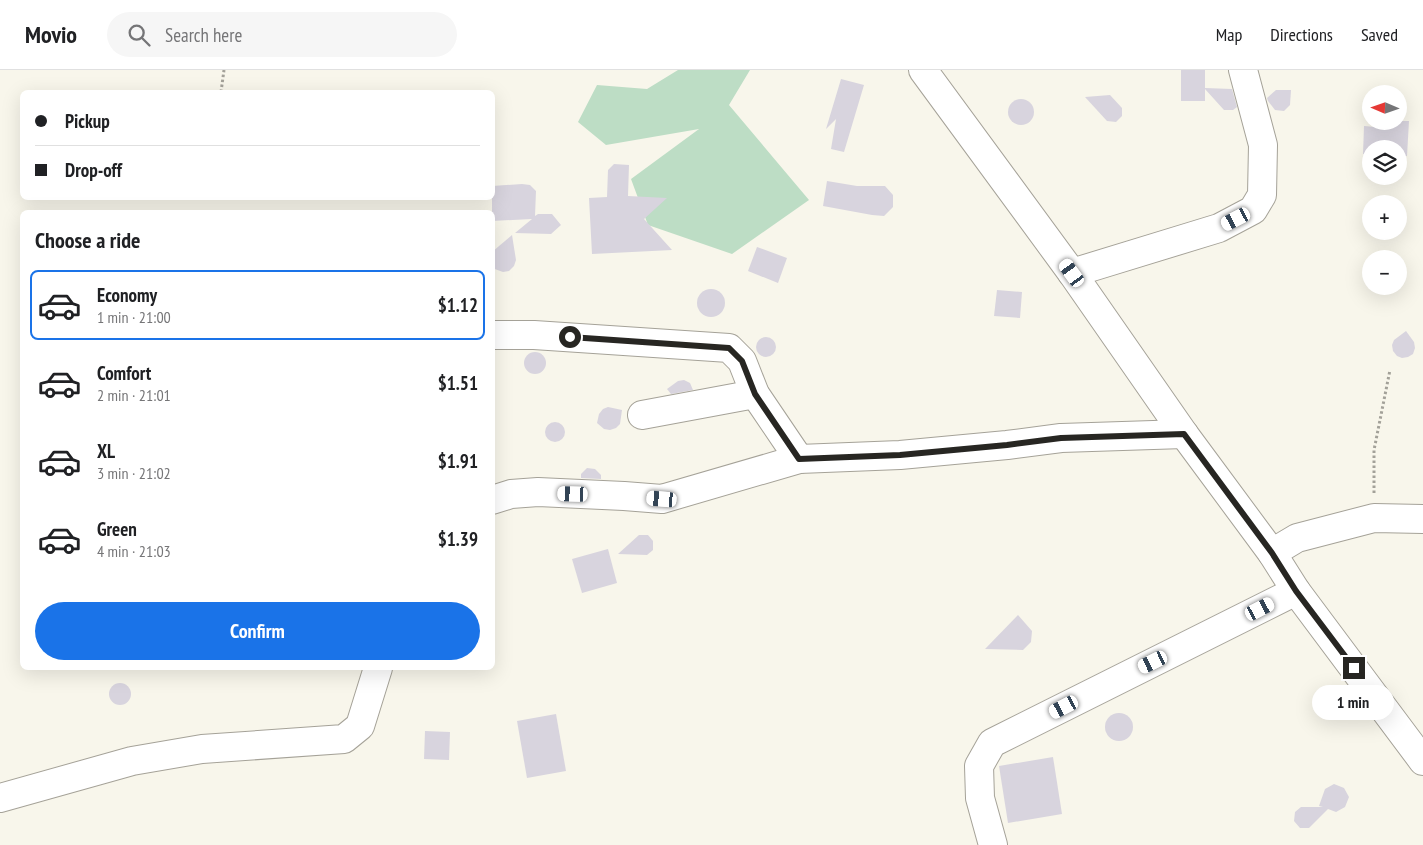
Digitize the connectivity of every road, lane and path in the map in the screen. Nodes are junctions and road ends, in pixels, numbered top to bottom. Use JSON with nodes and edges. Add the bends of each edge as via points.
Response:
{"nodes":[{"id":1,"x":224,"y":70,"type":"edge"},
{"id":2,"x":923,"y":70,"type":"edge"},
{"id":3,"x":1243,"y":70,"type":"edge"},
{"id":4,"x":221,"y":90,"type":"edge"},
{"id":5,"x":1072,"y":273,"type":"junction"},
{"id":6,"x":495,"y":335,"type":"edge"},
{"id":7,"x":1390,"y":370,"type":"dead end"},
{"id":8,"x":755,"y":394,"type":"junction"},
{"id":9,"x":642,"y":415,"type":"dead end"},
{"id":10,"x":1184,"y":434,"type":"junction"},
{"id":11,"x":799,"y":459,"type":"junction"},
{"id":12,"x":495,"y":499,"type":"edge"},
{"id":13,"x":1374,"y":518,"type":"junction"},
{"id":14,"x":1423,"y":519,"type":"edge"},
{"id":15,"x":1272,"y":553,"type":"junction"},
{"id":16,"x":1296,"y":591,"type":"junction"},
{"id":17,"x":377,"y":670,"type":"edge"},
{"id":18,"x":1423,"y":761,"type":"edge"},
{"id":19,"x":0,"y":798,"type":"edge"},
{"id":20,"x":993,"y":845,"type":"edge"}],
"edges":[{"from":1,"to":4,"type":"path"},
{"from":2,"to":5,"type":"street"},
{"from":3,"to":5,"type":"street","via":[[1263,145],[1262,195],[1252,210],[1219,228]]},
{"from":5,"to":10,"type":"street"},
{"from":6,"to":8,"type":"street","via":[[729,348],[742,361]]},
{"from":7,"to":13,"type":"path","via":[[1374,450]]},
{"from":8,"to":9,"type":"street"},
{"from":8,"to":11,"type":"street"},
{"from":10,"to":11,"type":"street","via":[[1061,438],[900,455]]},
{"from":10,"to":15,"type":"street"},
{"from":11,"to":12,"type":"street","via":[[662,499],[538,492]]},
{"from":13,"to":14,"type":"street"},
{"from":13,"to":15,"type":"street","via":[[1297,538]]},
{"from":15,"to":16,"type":"street"},
{"from":16,"to":18,"type":"street"},
{"from":16,"to":20,"type":"street","via":[[992,743],[980,766],[980,798]]},
{"from":17,"to":19,"type":"street","via":[[360,726],[344,739],[202,749],[132,761]]}]}
